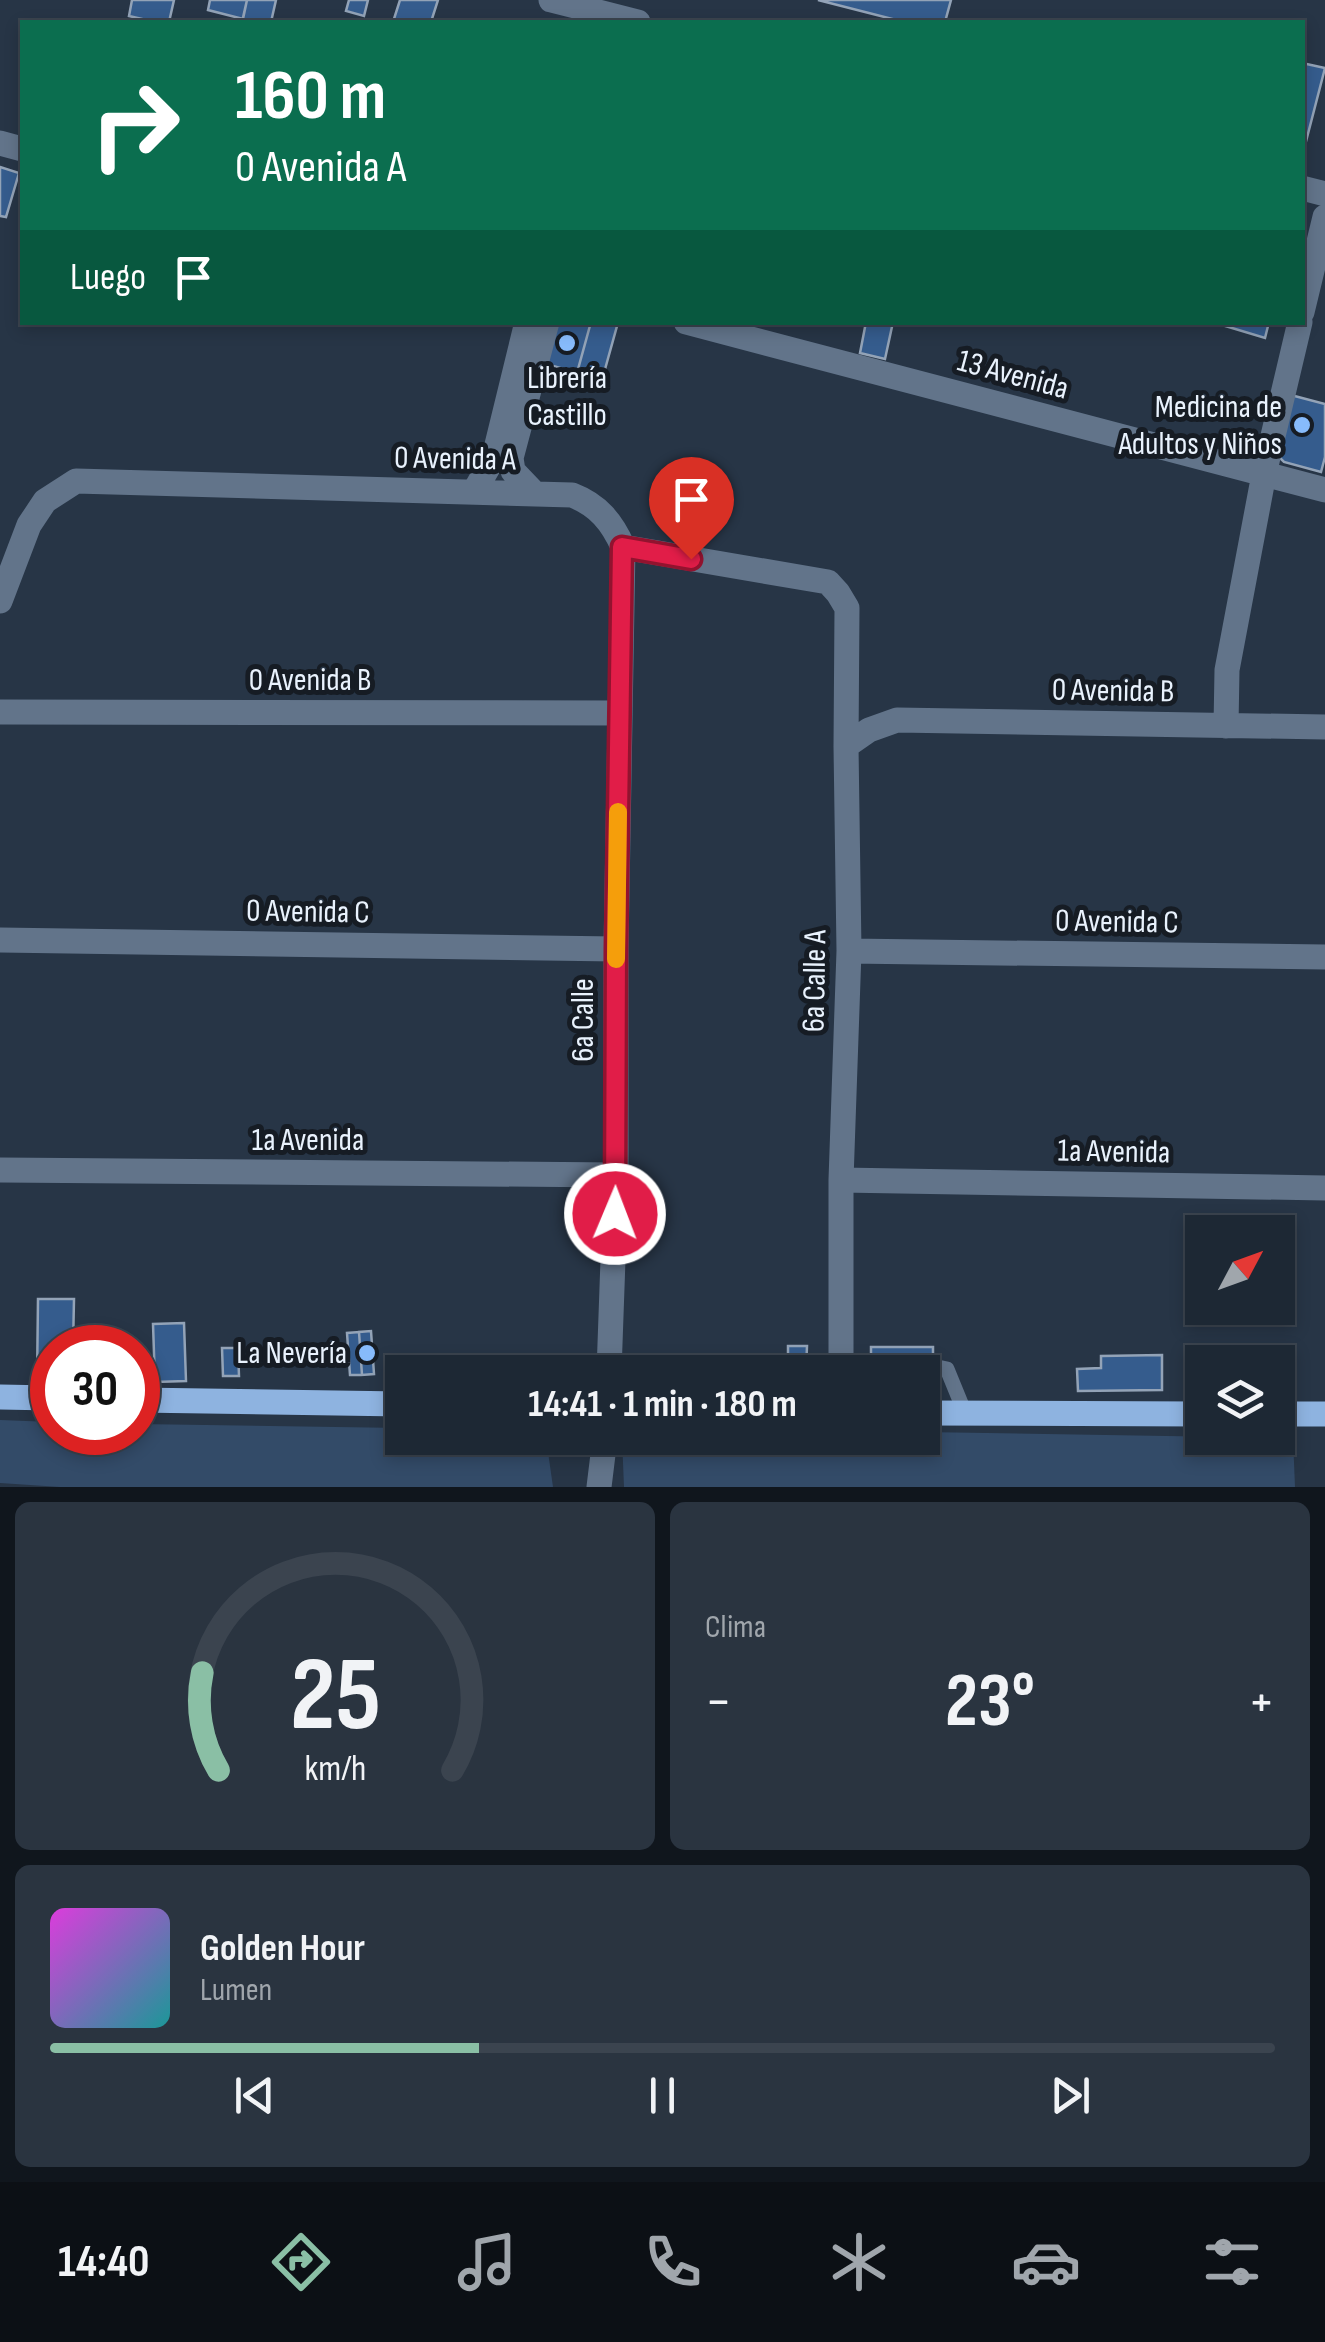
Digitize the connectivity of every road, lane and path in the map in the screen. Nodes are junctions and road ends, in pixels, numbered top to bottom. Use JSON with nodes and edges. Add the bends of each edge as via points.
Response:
{"nodes":[{"id":1,"x":550,"y":0,"type":"edge"},
{"id":2,"x":621,"y":20,"type":"edge"},
{"id":3,"x":1325,"y":217,"type":"edge"},
{"id":4,"x":1305,"y":300,"type":"edge"},
{"id":5,"x":525,"y":325,"type":"edge"},
{"id":6,"x":546,"y":325,"type":"edge"},
{"id":7,"x":697,"y":325,"type":"edge"},
{"id":8,"x":1299,"y":325,"type":"edge"},
{"id":9,"x":1264,"y":474,"type":"junction"},
{"id":10,"x":1325,"y":490,"type":"edge"},
{"id":11,"x":474,"y":492,"type":"junction"},
{"id":12,"x":534,"y":493,"type":"junction"},
{"id":13,"x":622,"y":547,"type":"junction"},
{"id":14,"x":0,"y":601,"type":"edge"},
{"id":15,"x":0,"y":712,"type":"edge"},
{"id":16,"x":620,"y":713,"type":"junction"},
{"id":17,"x":1226,"y":726,"type":"junction"},
{"id":18,"x":1325,"y":727,"type":"edge"},
{"id":19,"x":846,"y":746,"type":"junction"},
{"id":20,"x":0,"y":940,"type":"edge"},
{"id":21,"x":616,"y":949,"type":"junction"},
{"id":22,"x":849,"y":951,"type":"junction"},
{"id":23,"x":1325,"y":957,"type":"edge"},
{"id":24,"x":0,"y":1170,"type":"edge"},
{"id":25,"x":616,"y":1174,"type":"junction"},
{"id":26,"x":842,"y":1180,"type":"junction"},
{"id":27,"x":1325,"y":1188,"type":"edge"},
{"id":28,"x":611,"y":1355,"type":"edge"},
{"id":29,"x":841,"y":1355,"type":"edge"},
{"id":30,"x":940,"y":1368,"type":"edge"},
{"id":31,"x":0,"y":1398,"type":"edge"},
{"id":32,"x":30,"y":1398,"type":"edge"},
{"id":33,"x":160,"y":1400,"type":"edge"},
{"id":34,"x":385,"y":1404,"type":"edge"},
{"id":35,"x":940,"y":1413,"type":"edge"},
{"id":36,"x":965,"y":1413,"type":"junction"},
{"id":37,"x":1185,"y":1414,"type":"edge"},
{"id":38,"x":1295,"y":1414,"type":"edge"},
{"id":39,"x":1325,"y":1414,"type":"edge"},
{"id":40,"x":602,"y":1455,"type":"edge"},
{"id":41,"x":598,"y":1487,"type":"edge"}],
"edges":[{"from":1,"to":2,"type":"street"},
{"from":3,"to":4,"type":"street"},
{"from":5,"to":11,"type":"street","via":[[494,457]]},
{"from":6,"to":12,"type":"street","via":[[511,458],[512,470]]},
{"from":7,"to":9,"type":"street","name":"13 Avenida"},
{"from":8,"to":9,"type":"street"},
{"from":9,"to":10,"type":"street","name":"13 Avenida"},
{"from":9,"to":17,"type":"street","via":[[1227,670]]},
{"from":11,"to":12,"type":"street","name":"0 Avenida A"},
{"from":11,"to":14,"type":"street","name":"0 Avenida A","via":[[76,481],[45,501],[29,525]]},
{"from":12,"to":13,"type":"street","name":"0 Avenida A","via":[[589,501]]},
{"from":13,"to":16,"type":"street","name":"6a Calle"},
{"from":13,"to":19,"type":"street","name":"6a Calle A","via":[[828,582],[847,608]]},
{"from":15,"to":16,"type":"street","name":"0 Avenida B"},
{"from":16,"to":21,"type":"street","name":"6a Calle"},
{"from":17,"to":18,"type":"street","name":"0 Avenida B"},
{"from":17,"to":19,"type":"street","name":"0 Avenida B","via":[[897,720]]},
{"from":19,"to":22,"type":"street","name":"6a Calle A"},
{"from":20,"to":21,"type":"street","name":"0 Avenida C"},
{"from":21,"to":25,"type":"street","name":"6a Calle"},
{"from":22,"to":23,"type":"street","name":"0 Avenida C"},
{"from":22,"to":26,"type":"street","name":"6a Calle A"},
{"from":24,"to":25,"type":"street","name":"1a Avenida"},
{"from":25,"to":28,"type":"street","name":"6a Calle"},
{"from":26,"to":27,"type":"street","name":"1a Avenida"},
{"from":26,"to":29,"type":"street","name":"6a Calle A"},
{"from":30,"to":36,"type":"lane","via":[[947,1369]]},
{"from":31,"to":32,"type":"main road"},
{"from":33,"to":34,"type":"main road"},
{"from":35,"to":36,"type":"main road"},
{"from":36,"to":37,"type":"main road"},
{"from":38,"to":39,"type":"main road"},
{"from":40,"to":41,"type":"street"}]}
